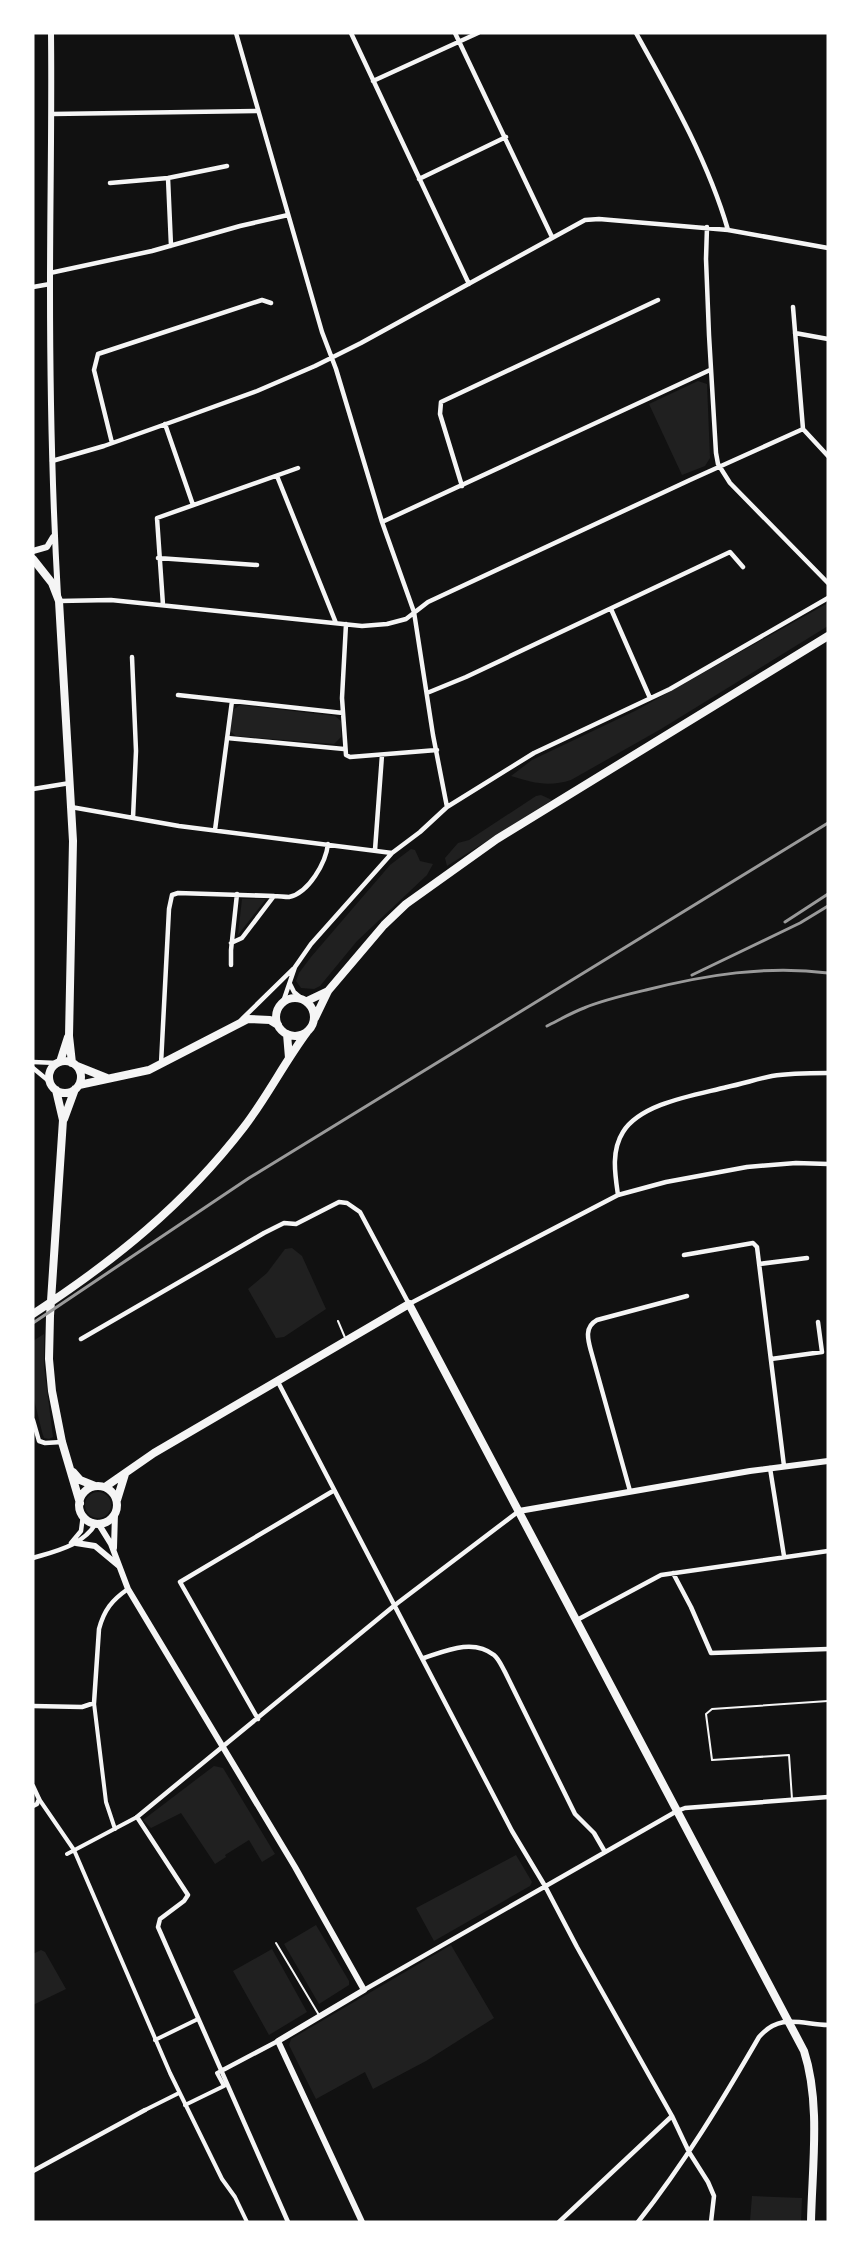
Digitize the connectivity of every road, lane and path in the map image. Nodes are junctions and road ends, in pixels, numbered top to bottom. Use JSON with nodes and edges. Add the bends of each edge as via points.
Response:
{"nodes":[{"id":1,"x":51,"y":33,"type":"edge"},
{"id":2,"x":236,"y":33,"type":"edge"},
{"id":3,"x":351,"y":33,"type":"edge"},
{"id":4,"x":455,"y":33,"type":"edge"},
{"id":5,"x":478,"y":33,"type":"edge"},
{"id":6,"x":636,"y":33,"type":"edge"},
{"id":7,"x":459,"y":42,"type":"junction"},
{"id":8,"x":373,"y":81,"type":"junction"},
{"id":9,"x":258,"y":111,"type":"junction"},
{"id":10,"x":52,"y":114,"type":"junction"},
{"id":11,"x":506,"y":137,"type":"junction"},
{"id":12,"x":227,"y":166,"type":"dead end"},
{"id":13,"x":168,"y":178,"type":"junction"},
{"id":14,"x":419,"y":179,"type":"junction"},
{"id":15,"x":110,"y":183,"type":"dead end"},
{"id":16,"x":288,"y":215,"type":"junction"},
{"id":17,"x":707,"y":227,"type":"junction"},
{"id":18,"x":728,"y":230,"type":"junction"},
{"id":19,"x":552,"y":237,"type":"junction"},
{"id":20,"x":171,"y":246,"type":"junction"},
{"id":21,"x":828,"y":248,"type":"edge"},
{"id":22,"x":50,"y":273,"type":"junction"},
{"id":23,"x":50,"y":284,"type":"junction"},
{"id":24,"x":469,"y":284,"type":"junction"},
{"id":25,"x":33,"y":287,"type":"edge"},
{"id":26,"x":658,"y":300,"type":"dead end"},
{"id":27,"x":271,"y":303,"type":"dead end"},
{"id":28,"x":793,"y":308,"type":"dead end"},
{"id":29,"x":795,"y":333,"type":"junction"},
{"id":30,"x":828,"y":339,"type":"edge"},
{"id":31,"x":331,"y":358,"type":"junction"},
{"id":32,"x":710,"y":370,"type":"junction"},
{"id":33,"x":165,"y":424,"type":"junction"},
{"id":34,"x":803,"y":429,"type":"junction"},
{"id":35,"x":112,"y":443,"type":"junction"},
{"id":36,"x":828,"y":456,"type":"edge"},
{"id":37,"x":52,"y":461,"type":"junction"},
{"id":38,"x":719,"y":467,"type":"junction"},
{"id":39,"x":298,"y":468,"type":"dead end"},
{"id":40,"x":277,"y":476,"type":"junction"},
{"id":41,"x":462,"y":486,"type":"junction"},
{"id":42,"x":194,"y":505,"type":"junction"},
{"id":43,"x":382,"y":522,"type":"junction"},
{"id":44,"x":55,"y":531,"type":"junction"},
{"id":45,"x":33,"y":551,"type":"edge"},
{"id":46,"x":158,"y":558,"type":"junction"},
{"id":47,"x":33,"y":560,"type":"edge"},
{"id":48,"x":257,"y":565,"type":"dead end"},
{"id":49,"x":743,"y":567,"type":"dead end"},
{"id":50,"x":828,"y":584,"type":"edge"},
{"id":51,"x":828,"y":598,"type":"edge"},
{"id":52,"x":59,"y":601,"type":"junction"},
{"id":53,"x":163,"y":605,"type":"junction"},
{"id":54,"x":611,"y":609,"type":"junction"},
{"id":55,"x":414,"y":612,"type":"junction"},
{"id":56,"x":336,"y":623,"type":"junction"},
{"id":57,"x":346,"y":624,"type":"junction"},
{"id":58,"x":828,"y":636,"type":"edge"},
{"id":59,"x":132,"y":657,"type":"dead end"},
{"id":60,"x":427,"y":693,"type":"junction"},
{"id":61,"x":178,"y":695,"type":"dead end"},
{"id":62,"x":650,"y":698,"type":"junction"},
{"id":63,"x":232,"y":701,"type":"junction"},
{"id":64,"x":343,"y":713,"type":"junction"},
{"id":65,"x":227,"y":738,"type":"junction"},
{"id":66,"x":344,"y":749,"type":"junction"},
{"id":67,"x":437,"y":750,"type":"junction"},
{"id":68,"x":382,"y":755,"type":"junction"},
{"id":69,"x":70,"y":783,"type":"junction"},
{"id":70,"x":33,"y":789,"type":"edge"},
{"id":71,"x":71,"y":807,"type":"junction"},
{"id":72,"x":447,"y":807,"type":"junction"},
{"id":73,"x":132,"y":818,"type":"junction"},
{"id":74,"x":215,"y":830,"type":"junction"},
{"id":75,"x":328,"y":844,"type":"junction"},
{"id":76,"x":375,"y":850,"type":"junction"},
{"id":77,"x":392,"y":853,"type":"junction"},
{"id":78,"x":237,"y":894,"type":"junction"},
{"id":79,"x":274,"y":896,"type":"junction"},
{"id":80,"x":231,"y":943,"type":"junction"},
{"id":81,"x":231,"y":965,"type":"dead end"},
{"id":82,"x":295,"y":967,"type":"junction"},
{"id":83,"x":290,"y":984,"type":"junction"},
{"id":84,"x":328,"y":991,"type":"junction"},
{"id":85,"x":304,"y":1000,"type":"junction"},
{"id":86,"x":281,"y":1004,"type":"junction"},
{"id":87,"x":257,"y":1018,"type":"junction"},
{"id":88,"x":315,"y":1018,"type":"junction"},
{"id":89,"x":238,"y":1024,"type":"junction"},
{"id":90,"x":278,"y":1025,"type":"junction"},
{"id":91,"x":307,"y":1032,"type":"junction"},
{"id":92,"x":287,"y":1034,"type":"junction"},
{"id":93,"x":69,"y":1036,"type":"junction"},
{"id":94,"x":289,"y":1059,"type":"junction"},
{"id":95,"x":33,"y":1062,"type":"edge"},
{"id":96,"x":58,"y":1063,"type":"junction"},
{"id":97,"x":74,"y":1064,"type":"junction"},
{"id":98,"x":161,"y":1064,"type":"junction"},
{"id":99,"x":33,"y":1068,"type":"edge"},
{"id":100,"x":828,"y":1073,"type":"edge"},
{"id":101,"x":109,"y":1079,"type":"junction"},
{"id":102,"x":50,"y":1082,"type":"junction"},
{"id":103,"x":77,"y":1088,"type":"junction"},
{"id":104,"x":56,"y":1090,"type":"junction"},
{"id":105,"x":63,"y":1120,"type":"junction"},
{"id":106,"x":828,"y":1164,"type":"edge"},
{"id":107,"x":618,"y":1195,"type":"junction"},
{"id":108,"x":684,"y":1255,"type":"dead end"},
{"id":109,"x":807,"y":1258,"type":"dead end"},
{"id":110,"x":759,"y":1264,"type":"junction"},
{"id":111,"x":687,"y":1296,"type":"dead end"},
{"id":112,"x":409,"y":1304,"type":"junction"},
{"id":113,"x":33,"y":1314,"type":"edge"},
{"id":114,"x":338,"y":1321,"type":"dead end"},
{"id":115,"x":818,"y":1322,"type":"dead end"},
{"id":116,"x":81,"y":1339,"type":"dead end"},
{"id":117,"x":347,"y":1341,"type":"junction"},
{"id":118,"x":771,"y":1359,"type":"junction"},
{"id":119,"x":278,"y":1382,"type":"junction"},
{"id":120,"x":33,"y":1420,"type":"edge"},
{"id":121,"x":62,"y":1442,"type":"junction"},
{"id":122,"x":828,"y":1461,"type":"edge"},
{"id":123,"x":784,"y":1466,"type":"junction"},
{"id":124,"x":770,"y":1468,"type":"junction"},
{"id":125,"x":72,"y":1471,"type":"junction"},
{"id":126,"x":125,"y":1474,"type":"junction"},
{"id":127,"x":95,"y":1486,"type":"junction"},
{"id":128,"x":105,"y":1487,"type":"junction"},
{"id":129,"x":333,"y":1491,"type":"junction"},
{"id":130,"x":630,"y":1491,"type":"junction"},
{"id":131,"x":117,"y":1502,"type":"junction"},
{"id":132,"x":80,"y":1503,"type":"junction"},
{"id":133,"x":519,"y":1511,"type":"junction"},
{"id":134,"x":115,"y":1513,"type":"junction"},
{"id":135,"x":83,"y":1515,"type":"junction"},
{"id":136,"x":97,"y":1523,"type":"junction"},
{"id":137,"x":76,"y":1543,"type":"junction"},
{"id":138,"x":66,"y":1546,"type":"junction"},
{"id":139,"x":828,"y":1551,"type":"edge"},
{"id":140,"x":115,"y":1555,"type":"junction"},
{"id":141,"x":784,"y":1556,"type":"junction"},
{"id":142,"x":33,"y":1558,"type":"edge"},
{"id":143,"x":119,"y":1566,"type":"junction"},
{"id":144,"x":673,"y":1573,"type":"junction"},
{"id":145,"x":128,"y":1589,"type":"junction"},
{"id":146,"x":395,"y":1605,"type":"junction"},
{"id":147,"x":577,"y":1620,"type":"junction"},
{"id":148,"x":828,"y":1649,"type":"edge"},
{"id":149,"x":424,"y":1658,"type":"junction"},
{"id":150,"x":828,"y":1701,"type":"edge"},
{"id":151,"x":94,"y":1703,"type":"junction"},
{"id":152,"x":33,"y":1706,"type":"edge"},
{"id":153,"x":258,"y":1719,"type":"junction"},
{"id":154,"x":224,"y":1747,"type":"junction"},
{"id":155,"x":33,"y":1786,"type":"edge"},
{"id":156,"x":828,"y":1797,"type":"edge"},
{"id":157,"x":39,"y":1799,"type":"junction"},
{"id":158,"x":792,"y":1799,"type":"junction"},
{"id":159,"x":33,"y":1806,"type":"edge"},
{"id":160,"x":677,"y":1811,"type":"junction"},
{"id":161,"x":137,"y":1817,"type":"junction"},
{"id":162,"x":115,"y":1829,"type":"junction"},
{"id":163,"x":74,"y":1850,"type":"junction"},
{"id":164,"x":605,"y":1852,"type":"junction"},
{"id":165,"x":67,"y":1854,"type":"dead end"},
{"id":166,"x":545,"y":1886,"type":"junction"},
{"id":167,"x":276,"y":1943,"type":"dead end"},
{"id":168,"x":364,"y":1990,"type":"junction"},
{"id":169,"x":320,"y":2017,"type":"junction"},
{"id":170,"x":198,"y":2019,"type":"junction"},
{"id":171,"x":788,"y":2020,"type":"junction"},
{"id":172,"x":828,"y":2025,"type":"edge"},
{"id":173,"x":155,"y":2040,"type":"junction"},
{"id":174,"x":278,"y":2041,"type":"junction"},
{"id":175,"x":221,"y":2071,"type":"junction"},
{"id":176,"x":179,"y":2093,"type":"junction"},
{"id":177,"x":185,"y":2105,"type":"junction"},
{"id":178,"x":146,"y":2110,"type":"joint"},
{"id":179,"x":672,"y":2116,"type":"junction"},
{"id":180,"x":689,"y":2152,"type":"junction"},
{"id":181,"x":33,"y":2171,"type":"edge"},
{"id":182,"x":247,"y":2222,"type":"edge"},
{"id":183,"x":288,"y":2222,"type":"edge"},
{"id":184,"x":362,"y":2222,"type":"edge"},
{"id":185,"x":559,"y":2222,"type":"edge"},
{"id":186,"x":638,"y":2222,"type":"edge"},
{"id":187,"x":711,"y":2222,"type":"edge"},
{"id":188,"x":811,"y":2222,"type":"edge"}],
"edges":[{"from":1,"to":10,"type":"street"},
{"from":2,"to":9,"type":"street"},
{"from":3,"to":8,"type":"street"},
{"from":4,"to":7,"type":"street"},
{"from":5,"to":7,"type":"street"},
{"from":6,"to":18,"type":"street","via":[[691,138]]},
{"from":7,"to":8,"type":"street"},
{"from":7,"to":11,"type":"street"},
{"from":8,"to":14,"type":"street"},
{"from":9,"to":10,"type":"street"},
{"from":9,"to":16,"type":"street"},
{"from":10,"to":22,"type":"street"},
{"from":11,"to":14,"type":"street"},
{"from":11,"to":19,"type":"street"},
{"from":12,"to":13,"type":"street"},
{"from":13,"to":15,"type":"street"},
{"from":13,"to":20,"type":"street"},
{"from":14,"to":24,"type":"street"},
{"from":16,"to":20,"type":"street"},
{"from":16,"to":31,"type":"street"},
{"from":17,"to":18,"type":"street"},
{"from":17,"to":19,"type":"street","via":[[590,219]]},
{"from":17,"to":32,"type":"street"},
{"from":18,"to":21,"type":"street"},
{"from":19,"to":24,"type":"street"},
{"from":20,"to":22,"type":"street"},
{"from":22,"to":23,"type":"street"},
{"from":23,"to":25,"type":"street"},
{"from":23,"to":37,"type":"street"},
{"from":24,"to":31,"type":"street"},
{"from":26,"to":41,"type":"street","via":[[441,402],[440,414]]},
{"from":27,"to":35,"type":"street","via":[[262,300],[98,354],[94,370]]},
{"from":28,"to":29,"type":"street"},
{"from":29,"to":30,"type":"street"},
{"from":29,"to":34,"type":"street"},
{"from":31,"to":33,"type":"street"},
{"from":31,"to":43,"type":"street"},
{"from":32,"to":38,"type":"street"},
{"from":32,"to":41,"type":"street"},
{"from":33,"to":35,"type":"street"},
{"from":33,"to":42,"type":"street"},
{"from":34,"to":36,"type":"street"},
{"from":34,"to":38,"type":"street"},
{"from":35,"to":37,"type":"street"},
{"from":37,"to":44,"type":"street"},
{"from":38,"to":50,"type":"street"},
{"from":38,"to":55,"type":"street","via":[[428,602]]},
{"from":39,"to":40,"type":"street"},
{"from":40,"to":42,"type":"street"},
{"from":40,"to":56,"type":"street"},
{"from":41,"to":43,"type":"street"},
{"from":42,"to":46,"type":"street","via":[[157,518]]},
{"from":43,"to":55,"type":"street"},
{"from":44,"to":45,"type":"street","via":[[47,547]]},
{"from":44,"to":52,"type":"street"},
{"from":46,"to":48,"type":"street"},
{"from":46,"to":53,"type":"street"},
{"from":47,"to":52,"type":"main road","via":[[48,577]]},
{"from":49,"to":54,"type":"street","via":[[730,552]]},
{"from":51,"to":62,"type":"street"},
{"from":52,"to":53,"type":"street"},
{"from":52,"to":69,"type":"main road"},
{"from":53,"to":56,"type":"street"},
{"from":54,"to":60,"type":"street"},
{"from":54,"to":62,"type":"street"},
{"from":55,"to":57,"type":"street","via":[[406,619],[387,624]]},
{"from":55,"to":60,"type":"street"},
{"from":56,"to":57,"type":"street"},
{"from":57,"to":64,"type":"street"},
{"from":58,"to":84,"type":"main road","via":[[497,839],[406,904]]},
{"from":59,"to":73,"type":"street","via":[[136,751]]},
{"from":60,"to":67,"type":"street"},
{"from":61,"to":63,"type":"street"},
{"from":62,"to":72,"type":"street","via":[[534,753]]},
{"from":63,"to":64,"type":"street"},
{"from":63,"to":65,"type":"street"},
{"from":64,"to":66,"type":"street"},
{"from":65,"to":66,"type":"street"},
{"from":65,"to":74,"type":"street"},
{"from":66,"to":68,"type":"street","via":[[350,757]]},
{"from":67,"to":68,"type":"street"},
{"from":67,"to":72,"type":"street"},
{"from":68,"to":76,"type":"street"},
{"from":69,"to":70,"type":"street"},
{"from":69,"to":71,"type":"main road"},
{"from":71,"to":73,"type":"street"},
{"from":71,"to":93,"type":"main road"},
{"from":72,"to":77,"type":"street"},
{"from":73,"to":74,"type":"street"},
{"from":74,"to":75,"type":"street"},
{"from":75,"to":76,"type":"street"},
{"from":75,"to":79,"type":"street","via":[[318,870],[303,890],[289,897]]},
{"from":76,"to":77,"type":"street"},
{"from":77,"to":82,"type":"street"},
{"from":78,"to":79,"type":"street"},
{"from":78,"to":80,"type":"street"},
{"from":78,"to":98,"type":"street","via":[[172,896]]},
{"from":79,"to":80,"type":"street","via":[[242,938]]},
{"from":80,"to":81,"type":"street"},
{"from":82,"to":83,"type":"street"},
{"from":82,"to":89,"type":"street"},
{"from":83,"to":85,"type":"street"},
{"from":83,"to":86,"type":"street"},
{"from":84,"to":85,"type":"main road"},
{"from":84,"to":88,"type":"main road"},
{"from":85,"to":86,"type":"main road","via":[[289,999]]},
{"from":85,"to":88,"type":"main road"},
{"from":86,"to":87,"type":"main road"},
{"from":86,"to":90,"type":"main road"},
{"from":87,"to":89,"type":"main road"},
{"from":87,"to":90,"type":"main road"},
{"from":88,"to":91,"type":"main road"},
{"from":89,"to":98,"type":"main road"},
{"from":90,"to":92,"type":"main road"},
{"from":91,"to":92,"type":"main road","via":[[299,1036]]},
{"from":91,"to":94,"type":"main road"},
{"from":92,"to":94,"type":"main road"},
{"from":93,"to":96,"type":"main road"},
{"from":93,"to":97,"type":"main road"},
{"from":94,"to":113,"type":"main road","via":[[245,1126],[155,1223],[90,1277]]},
{"from":95,"to":96,"type":"street"},
{"from":96,"to":97,"type":"main road"},
{"from":96,"to":102,"type":"main road","via":[[50,1071]]},
{"from":97,"to":101,"type":"main road"},
{"from":97,"to":103,"type":"main road","via":[[81,1075]]},
{"from":98,"to":101,"type":"main road"},
{"from":99,"to":102,"type":"street"},
{"from":100,"to":107,"type":"street","via":[[754,1080],[669,1103],[641,1115],[624,1130],[616,1146]]},
{"from":101,"to":103,"type":"main road"},
{"from":102,"to":104,"type":"main road"},
{"from":103,"to":104,"type":"main road","via":[[66,1093]]},
{"from":103,"to":105,"type":"main road"},
{"from":104,"to":105,"type":"main road"},
{"from":105,"to":121,"type":"main road","via":[[49,1359]]},
{"from":106,"to":107,"type":"street","via":[[747,1167]]},
{"from":107,"to":112,"type":"street"},
{"from":108,"to":110,"type":"street","via":[[753,1243]]},
{"from":109,"to":110,"type":"street"},
{"from":110,"to":118,"type":"street"},
{"from":111,"to":130,"type":"street","via":[[597,1320],[588,1331]]},
{"from":112,"to":116,"type":"street","via":[[360,1212],[339,1202],[296,1224],[284,1224],[264,1233]]},
{"from":112,"to":117,"type":"main road"},
{"from":112,"to":133,"type":"main road"},
{"from":114,"to":117,"type":"lane"},
{"from":115,"to":118,"type":"street","via":[[822,1352]]},
{"from":117,"to":119,"type":"main road"},
{"from":118,"to":123,"type":"street"},
{"from":119,"to":126,"type":"main road"},
{"from":119,"to":129,"type":"street"},
{"from":120,"to":121,"type":"street","via":[[39,1441]]},
{"from":121,"to":125,"type":"main road"},
{"from":122,"to":123,"type":"street"},
{"from":123,"to":124,"type":"street"},
{"from":124,"to":130,"type":"street"},
{"from":124,"to":141,"type":"street"},
{"from":125,"to":127,"type":"main road","via":[[80,1480]]},
{"from":125,"to":132,"type":"main road"},
{"from":126,"to":128,"type":"main road"},
{"from":126,"to":131,"type":"main road"},
{"from":127,"to":128,"type":"main road"},
{"from":127,"to":132,"type":"main road","via":[[83,1494]]},
{"from":128,"to":131,"type":"main road"},
{"from":129,"to":146,"type":"street"},
{"from":129,"to":153,"type":"street","via":[[180,1582]]},
{"from":130,"to":133,"type":"street"},
{"from":131,"to":134,"type":"main road"},
{"from":132,"to":135,"type":"main road"},
{"from":133,"to":146,"type":"street"},
{"from":133,"to":147,"type":"main road"},
{"from":134,"to":136,"type":"main road"},
{"from":134,"to":140,"type":"street"},
{"from":135,"to":136,"type":"main road"},
{"from":135,"to":138,"type":"street","via":[[78,1535]]},
{"from":136,"to":137,"type":"street"},
{"from":136,"to":140,"type":"street"},
{"from":137,"to":138,"type":"street"},
{"from":137,"to":143,"type":"street","via":[[99,1548]]},
{"from":138,"to":142,"type":"street"},
{"from":139,"to":141,"type":"street"},
{"from":140,"to":143,"type":"street"},
{"from":141,"to":144,"type":"street"},
{"from":143,"to":145,"type":"street"},
{"from":144,"to":147,"type":"street","via":[[651,1580]]},
{"from":144,"to":148,"type":"street","via":[[711,1653]]},
{"from":145,"to":151,"type":"street","via":[[110,1604],[99,1629]]},
{"from":145,"to":154,"type":"street"},
{"from":146,"to":149,"type":"street"},
{"from":146,"to":153,"type":"street"},
{"from":147,"to":160,"type":"main road"},
{"from":149,"to":164,"type":"street","via":[[466,1647],[495,1656],[575,1814],[594,1833]]},
{"from":149,"to":166,"type":"street","via":[[472,1757]]},
{"from":150,"to":158,"type":"lane","via":[[712,1710],[706,1714],[712,1760],[789,1755]]},
{"from":151,"to":152,"type":"street","via":[[82,1707]]},
{"from":151,"to":162,"type":"street","via":[[106,1802]]},
{"from":153,"to":154,"type":"street"},
{"from":154,"to":161,"type":"street"},
{"from":154,"to":168,"type":"street"},
{"from":155,"to":157,"type":"street"},
{"from":156,"to":158,"type":"street"},
{"from":157,"to":159,"type":"street"},
{"from":157,"to":163,"type":"street"},
{"from":158,"to":160,"type":"street"},
{"from":160,"to":164,"type":"street"},
{"from":160,"to":171,"type":"main road"},
{"from":161,"to":162,"type":"street"},
{"from":161,"to":170,"type":"street","via":[[188,1895],[160,1919],[158,1927]]},
{"from":162,"to":163,"type":"street"},
{"from":163,"to":165,"type":"street"},
{"from":163,"to":173,"type":"street"},
{"from":164,"to":166,"type":"street"},
{"from":166,"to":168,"type":"street"},
{"from":166,"to":179,"type":"street"},
{"from":167,"to":169,"type":"lane"},
{"from":168,"to":169,"type":"street"},
{"from":169,"to":174,"type":"street"},
{"from":170,"to":173,"type":"street"},
{"from":170,"to":175,"type":"street"},
{"from":171,"to":172,"type":"street"},
{"from":171,"to":180,"type":"street","via":[[774,2024],[759,2037]]},
{"from":171,"to":188,"type":"main road","via":[[804,2051],[812,2085]]},
{"from":173,"to":176,"type":"street"},
{"from":174,"to":175,"type":"street"},
{"from":174,"to":184,"type":"street"},
{"from":175,"to":177,"type":"street","via":[[217,2073],[224,2086]]},
{"from":175,"to":183,"type":"street"},
{"from":176,"to":177,"type":"street"},
{"from":176,"to":178,"type":"street"},
{"from":177,"to":182,"type":"street"},
{"from":178,"to":181,"type":"street"},
{"from":179,"to":180,"type":"street"},
{"from":179,"to":185,"type":"street"},
{"from":180,"to":186,"type":"street"},
{"from":180,"to":187,"type":"street","via":[[714,2196]]}]}
